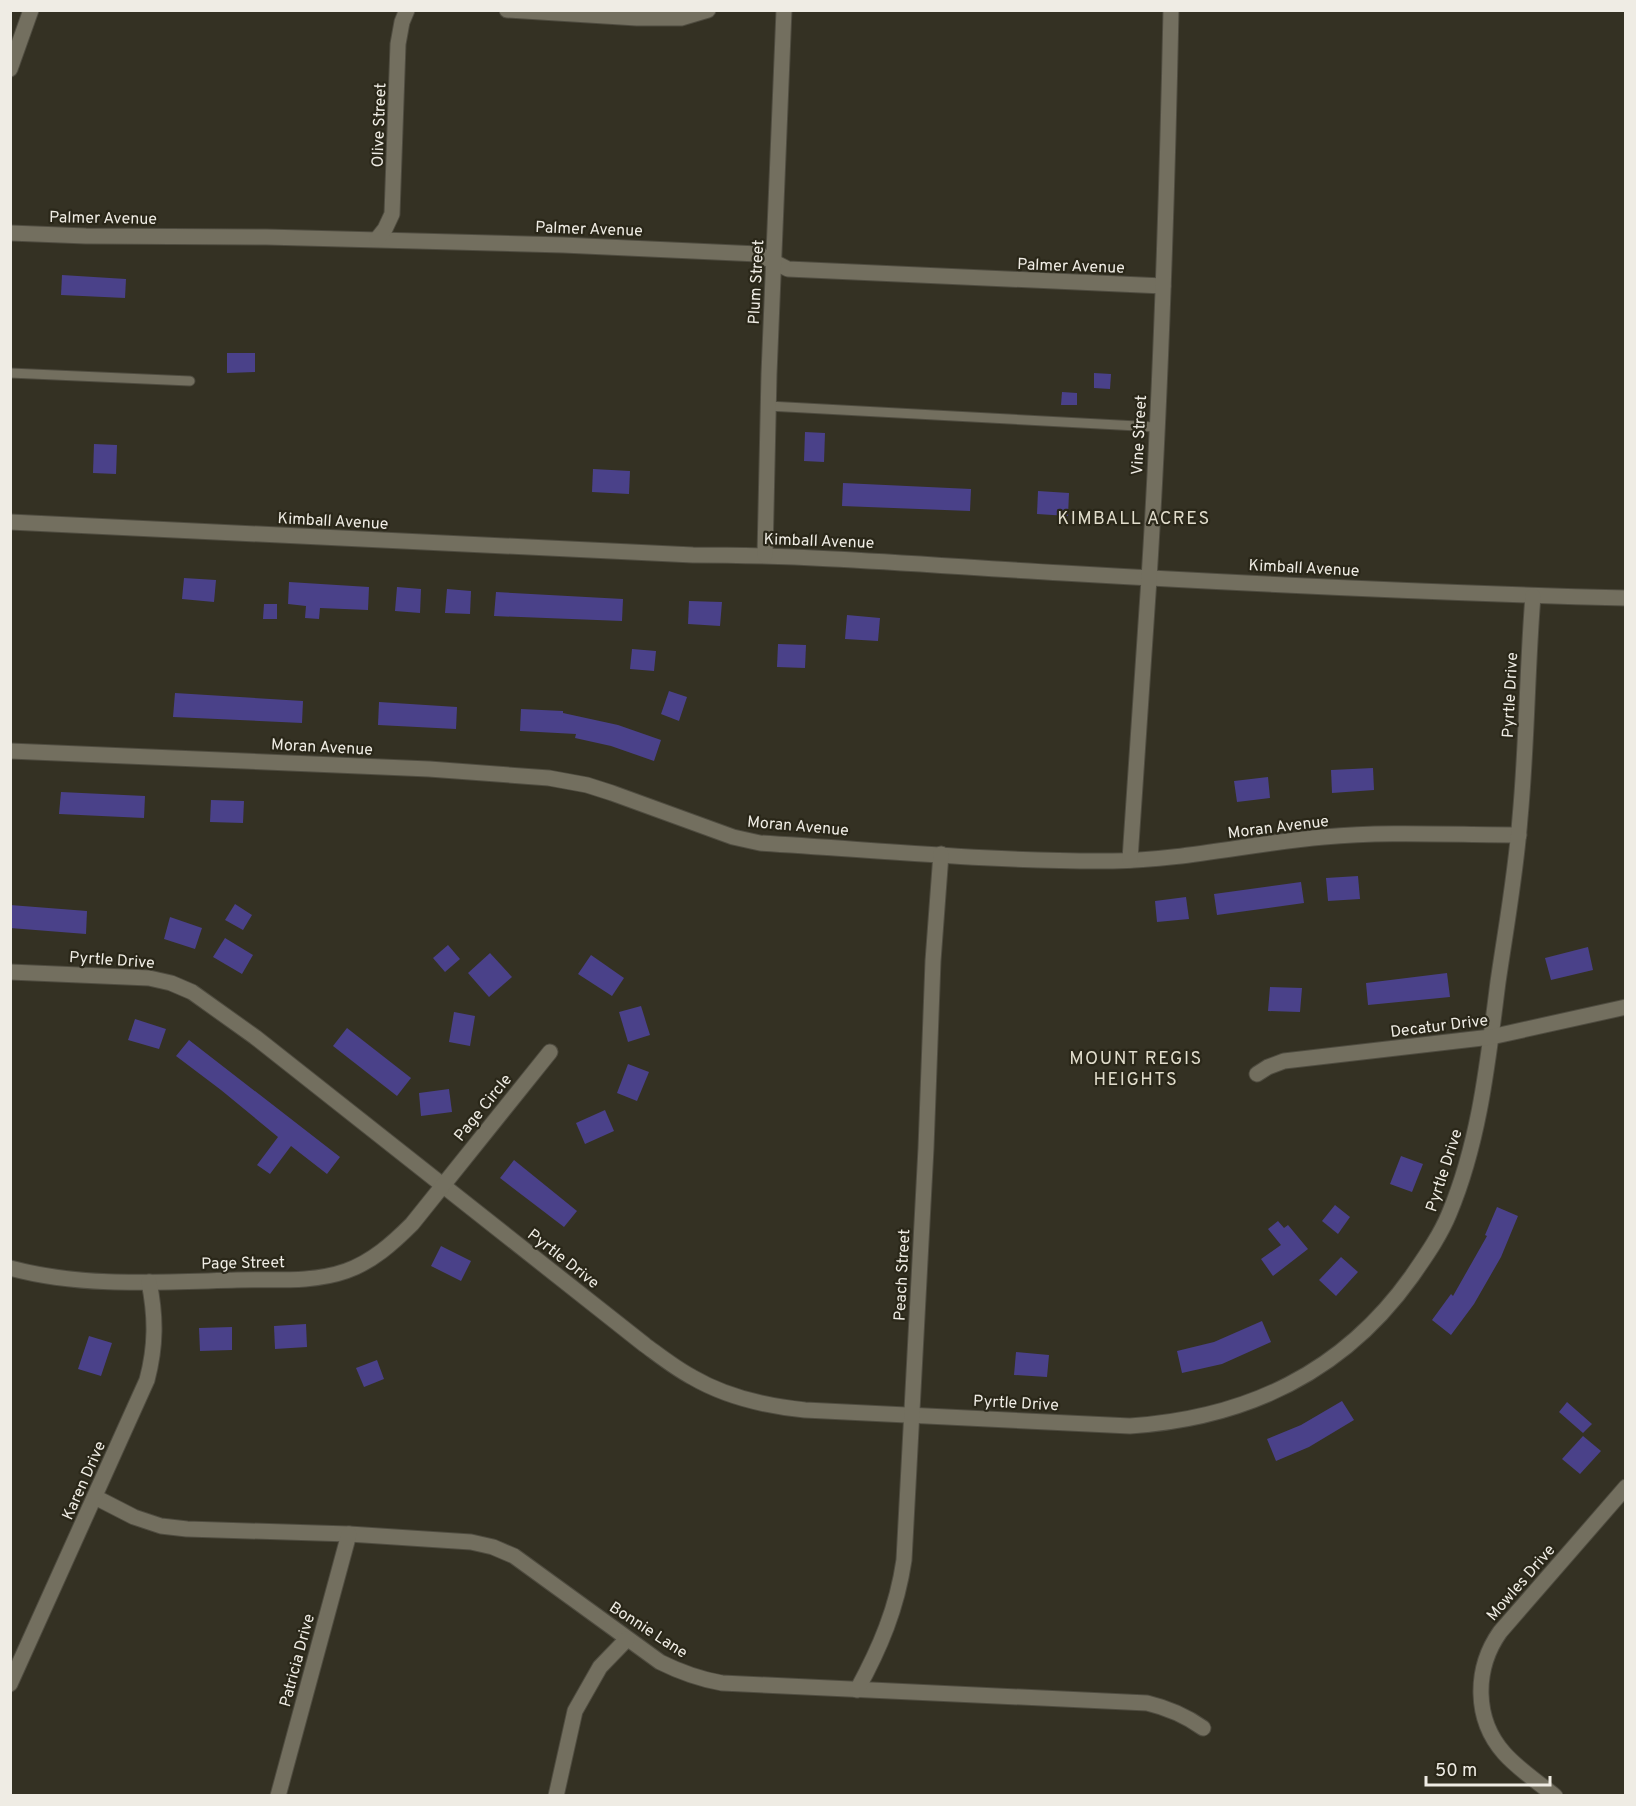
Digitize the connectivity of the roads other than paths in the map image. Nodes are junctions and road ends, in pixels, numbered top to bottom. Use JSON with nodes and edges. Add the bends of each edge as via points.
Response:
{"nodes":[{"id":1,"x":31,"y":10,"type":"edge"},
{"id":2,"x":407,"y":10,"type":"edge"},
{"id":3,"x":507,"y":10,"type":"edge"},
{"id":4,"x":708,"y":10,"type":"edge"},
{"id":5,"x":784,"y":10,"type":"edge"},
{"id":6,"x":1171,"y":10,"type":"edge"},
{"id":7,"x":10,"y":69,"type":"edge"},
{"id":8,"x":10,"y":233,"type":"edge"},
{"id":9,"x":377,"y":239,"type":"junction"},
{"id":10,"x":774,"y":262,"type":"junction"},
{"id":11,"x":1163,"y":286,"type":"junction"},
{"id":12,"x":10,"y":373,"type":"edge"},
{"id":13,"x":190,"y":381,"type":"dead end"},
{"id":14,"x":768,"y":406,"type":"junction"},
{"id":15,"x":1156,"y":427,"type":"junction"},
{"id":16,"x":10,"y":522,"type":"edge"},
{"id":17,"x":765,"y":555,"type":"junction"},
{"id":18,"x":1149,"y":577,"type":"junction"},
{"id":19,"x":1533,"y":596,"type":"junction"},
{"id":20,"x":1626,"y":598,"type":"edge"},
{"id":21,"x":10,"y":751,"type":"edge"},
{"id":22,"x":1519,"y":835,"type":"junction"},
{"id":23,"x":941,"y":854,"type":"junction"},
{"id":24,"x":1130,"y":860,"type":"junction"},
{"id":25,"x":10,"y":972,"type":"edge"},
{"id":26,"x":1626,"y":1007,"type":"edge"},
{"id":27,"x":1491,"y":1037,"type":"junction"},
{"id":28,"x":550,"y":1052,"type":"dead end"},
{"id":29,"x":1257,"y":1074,"type":"dead end"},
{"id":30,"x":442,"y":1185,"type":"junction"},
{"id":31,"x":10,"y":1268,"type":"edge"},
{"id":32,"x":149,"y":1282,"type":"junction"},
{"id":33,"x":911,"y":1415,"type":"junction"},
{"id":34,"x":1626,"y":1487,"type":"edge"},
{"id":35,"x":95,"y":1497,"type":"junction"},
{"id":36,"x":349,"y":1534,"type":"junction"},
{"id":37,"x":627,"y":1639,"type":"junction"},
{"id":38,"x":10,"y":1684,"type":"edge"},
{"id":39,"x":857,"y":1690,"type":"junction"},
{"id":40,"x":1203,"y":1728,"type":"dead end"},
{"id":41,"x":278,"y":1796,"type":"edge"},
{"id":42,"x":556,"y":1796,"type":"edge"},
{"id":43,"x":1555,"y":1796,"type":"edge"}],
"edges":[{"from":1,"to":7,"type":"street"},
{"from":2,"to":9,"type":"street","name":"Olive Street","via":[[398,44],[392,214]]},
{"from":3,"to":4,"type":"street","via":[[681,18]]},
{"from":5,"to":10,"type":"street","name":"Plum Street"},
{"from":6,"to":11,"type":"street","name":"Vine Street"},
{"from":8,"to":9,"type":"street","name":"Palmer Avenue"},
{"from":9,"to":10,"type":"street","name":"Palmer Avenue","via":[[758,254]]},
{"from":10,"to":11,"type":"street","name":"Palmer Avenue","via":[[788,269]]},
{"from":10,"to":14,"type":"street","name":"Plum Street"},
{"from":11,"to":15,"type":"street","name":"Vine Street"},
{"from":12,"to":13,"type":"lane"},
{"from":14,"to":15,"type":"lane"},
{"from":14,"to":17,"type":"street","name":"Plum Street"},
{"from":15,"to":18,"type":"street","name":"Vine Street"},
{"from":16,"to":17,"type":"street","name":"Kimball Avenue","via":[[693,555]]},
{"from":17,"to":18,"type":"street","name":"Kimball Avenue"},
{"from":18,"to":19,"type":"street","name":"Kimball Avenue"},
{"from":18,"to":24,"type":"street","name":"Vine Street"},
{"from":19,"to":20,"type":"street","name":"Kimball Avenue"},
{"from":19,"to":22,"type":"street","name":"Pyrtle Drive"},
{"from":21,"to":23,"type":"street","name":"Moran Avenue","via":[[549,778],[587,785],[760,843]]},
{"from":22,"to":24,"type":"street","name":"Moran Avenue","via":[[1323,837]]},
{"from":22,"to":27,"type":"street","name":"Pyrtle Drive"},
{"from":23,"to":24,"type":"street","name":"Moran Avenue"},
{"from":23,"to":33,"type":"street","name":"Peach Street"},
{"from":25,"to":30,"type":"street","name":"Pyrtle Drive","via":[[149,978],[192,992]]},
{"from":26,"to":27,"type":"street","name":"Decatur Drive"},
{"from":27,"to":29,"type":"street","name":"Decatur Drive","via":[[1284,1061]]},
{"from":27,"to":33,"type":"street","name":"Pyrtle Drive","via":[[1470,1149],[1449,1215],[1396,1298],[1372,1325],[1308,1374],[1251,1402],[1203,1417],[1166,1423],[1130,1426]]},
{"from":28,"to":30,"type":"street","name":"Page Circle"},
{"from":30,"to":32,"type":"street","name":"Page Street","via":[[392,1244],[348,1270],[312,1278]]},
{"from":30,"to":33,"type":"street","name":"Pyrtle Drive","via":[[645,1345],[719,1391],[780,1407]]},
{"from":31,"to":32,"type":"street","name":"Page Street","via":[[66,1279]]},
{"from":32,"to":35,"type":"street","name":"Karen Drive","via":[[155,1331],[147,1380]]},
{"from":33,"to":39,"type":"street","name":"Peach Street","via":[[900,1586],[877,1654]]},
{"from":34,"to":43,"type":"street","name":"Mowles Drive","via":[[1500,1632],[1485,1661],[1480,1703],[1494,1741]]},
{"from":35,"to":36,"type":"street","name":"Bonnie Lane","via":[[134,1517],[170,1527]]},
{"from":35,"to":38,"type":"street","name":"Karen Drive"},
{"from":36,"to":37,"type":"street","name":"Bonnie Lane","via":[[471,1542],[493,1547],[514,1557]]},
{"from":36,"to":41,"type":"street","name":"Patricia Drive"},
{"from":37,"to":39,"type":"street","name":"Bonnie Lane","via":[[660,1662],[707,1680]]},
{"from":37,"to":42,"type":"street","via":[[600,1667],[574,1711]]},
{"from":39,"to":40,"type":"street","name":"Bonnie Lane","via":[[1147,1703],[1170,1708]]}]}
